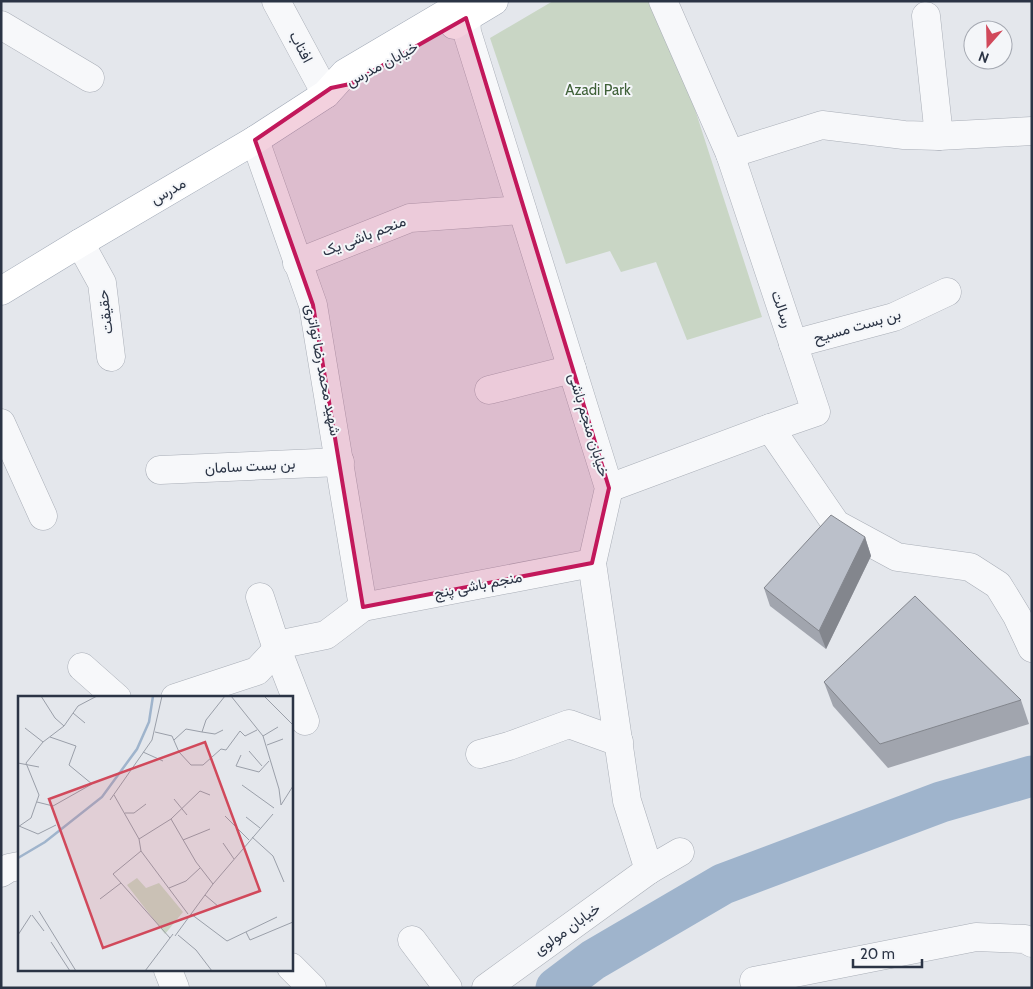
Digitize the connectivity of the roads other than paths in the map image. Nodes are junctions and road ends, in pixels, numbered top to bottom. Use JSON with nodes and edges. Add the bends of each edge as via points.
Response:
{"nodes":[{"id":1,"x":276,"y":1,"type":"edge"},
{"id":2,"x":494,"y":1,"type":"edge"},
{"id":3,"x":663,"y":1,"type":"edge"},
{"id":4,"x":457,"y":8,"type":"edge"},
{"id":5,"x":926,"y":16,"type":"dead end"},
{"id":6,"x":1,"y":25,"type":"edge"},
{"id":7,"x":90,"y":78,"type":"dead end"},
{"id":8,"x":328,"y":91,"type":"junction"},
{"id":9,"x":1032,"y":131,"type":"edge"},
{"id":10,"x":939,"y":136,"type":"junction"},
{"id":11,"x":255,"y":140,"type":"junction"},
{"id":12,"x":730,"y":154,"type":"junction"},
{"id":13,"x":522,"y":210,"type":"junction"},
{"id":14,"x":80,"y":243,"type":"junction"},
{"id":15,"x":297,"y":262,"type":"junction"},
{"id":16,"x":1,"y":291,"type":"edge"},
{"id":17,"x":947,"y":292,"type":"dead end"},
{"id":18,"x":793,"y":344,"type":"junction"},
{"id":19,"x":111,"y":357,"type":"dead end"},
{"id":20,"x":572,"y":369,"type":"junction"},
{"id":21,"x":488,"y":390,"type":"dead end"},
{"id":22,"x":1,"y":423,"type":"edge"},
{"id":23,"x":770,"y":428,"type":"junction"},
{"id":24,"x":340,"y":462,"type":"junction"},
{"id":25,"x":160,"y":470,"type":"dead end"},
{"id":26,"x":609,"y":488,"type":"junction"},
{"id":27,"x":43,"y":516,"type":"dead end"},
{"id":28,"x":592,"y":563,"type":"junction"},
{"id":29,"x":260,"y":597,"type":"dead end"},
{"id":30,"x":363,"y":607,"type":"junction"},
{"id":31,"x":1032,"y":648,"type":"edge"},
{"id":32,"x":277,"y":650,"type":"junction"},
{"id":33,"x":82,"y":667,"type":"dead end"},
{"id":34,"x":115,"y":696,"type":"edge"},
{"id":35,"x":182,"y":696,"type":"edge"},
{"id":36,"x":305,"y":721,"type":"dead end"},
{"id":37,"x":619,"y":742,"type":"junction"},
{"id":38,"x":480,"y":754,"type":"dead end"},
{"id":39,"x":680,"y":852,"type":"dead end"},
{"id":40,"x":18,"y":866,"type":"edge"},
{"id":41,"x":649,"y":870,"type":"junction"},
{"id":42,"x":1,"y":873,"type":"edge"},
{"id":43,"x":412,"y":940,"type":"dead end"},
{"id":44,"x":1032,"y":943,"type":"edge"},
{"id":45,"x":292,"y":968,"type":"edge"},
{"id":46,"x":169,"y":972,"type":"edge"},
{"id":47,"x":756,"y":984,"type":"edge"},
{"id":48,"x":175,"y":988,"type":"edge"},
{"id":49,"x":312,"y":988,"type":"edge"},
{"id":50,"x":448,"y":988,"type":"edge"},
{"id":51,"x":486,"y":988,"type":"edge"}],
"edges":[{"from":1,"to":8,"type":"street","name":"افتاب"},
{"from":2,"to":4,"type":"main road","name":"خیابان مدرس"},
{"from":3,"to":12,"type":"street","name":"رسالت"},
{"from":4,"to":8,"type":"main road","name":"خیابان مدرس","via":[[345,73]]},
{"from":4,"to":13,"type":"street","name":"خیابان منجم باشی"},
{"from":5,"to":10,"type":"street"},
{"from":6,"to":7,"type":"street"},
{"from":8,"to":11,"type":"main road","name":"مدرس"},
{"from":9,"to":10,"type":"street"},
{"from":10,"to":12,"type":"street","via":[[822,125]]},
{"from":11,"to":14,"type":"main road","name":"مدرس"},
{"from":11,"to":15,"type":"street","name":"شهید محمد رضا تواتری"},
{"from":12,"to":18,"type":"street","name":"رسالت"},
{"from":13,"to":15,"type":"street","name":"منجم باشی یک","via":[[410,218]]},
{"from":13,"to":20,"type":"street","name":"خیابان منجم باشی"},
{"from":14,"to":16,"type":"main road","name":"مدرس"},
{"from":14,"to":19,"type":"street","name":"حقیقت","via":[[102,283]]},
{"from":15,"to":24,"type":"street","name":"شهید محمد رضا تواتری","via":[[313,305]]},
{"from":17,"to":18,"type":"street","name":"بن بست مسیح","via":[[894,317]]},
{"from":18,"to":23,"type":"street","name":"رسالت","via":[[816,412]]},
{"from":20,"to":21,"type":"street"},
{"from":20,"to":26,"type":"street","name":"خیابان منجم باشی"},
{"from":22,"to":27,"type":"street"},
{"from":23,"to":26,"type":"street","name":"رسالت"},
{"from":23,"to":31,"type":"street","via":[[836,524],[897,557],[970,567],[998,585]]},
{"from":24,"to":25,"type":"street","name":"بن بست سامان"},
{"from":24,"to":30,"type":"street","name":"شهید محمد رضا تواتری"},
{"from":26,"to":28,"type":"street","name":"خیابان منجم باشی"},
{"from":28,"to":30,"type":"street","name":"منجم باشی پنج"},
{"from":28,"to":37,"type":"street","name":"خیابان منجم باشی"},
{"from":29,"to":32,"type":"street"},
{"from":30,"to":32,"type":"street","via":[[326,635],[282,644]]},
{"from":32,"to":35,"type":"street","via":[[257,671]]},
{"from":32,"to":36,"type":"street"},
{"from":33,"to":34,"type":"street"},
{"from":37,"to":38,"type":"street","via":[[569,724]]},
{"from":37,"to":41,"type":"street","name":"خیابان منجم باشی","via":[[627,802]]},
{"from":39,"to":41,"type":"street","name":"خیابان مولوی"},
{"from":40,"to":42,"type":"street"},
{"from":41,"to":51,"type":"street","name":"خیابان مولوی"},
{"from":43,"to":50,"type":"street"},
{"from":44,"to":47,"type":"street","via":[[1025,939],[976,937]]},
{"from":45,"to":49,"type":"street"},
{"from":46,"to":48,"type":"street"}]}
